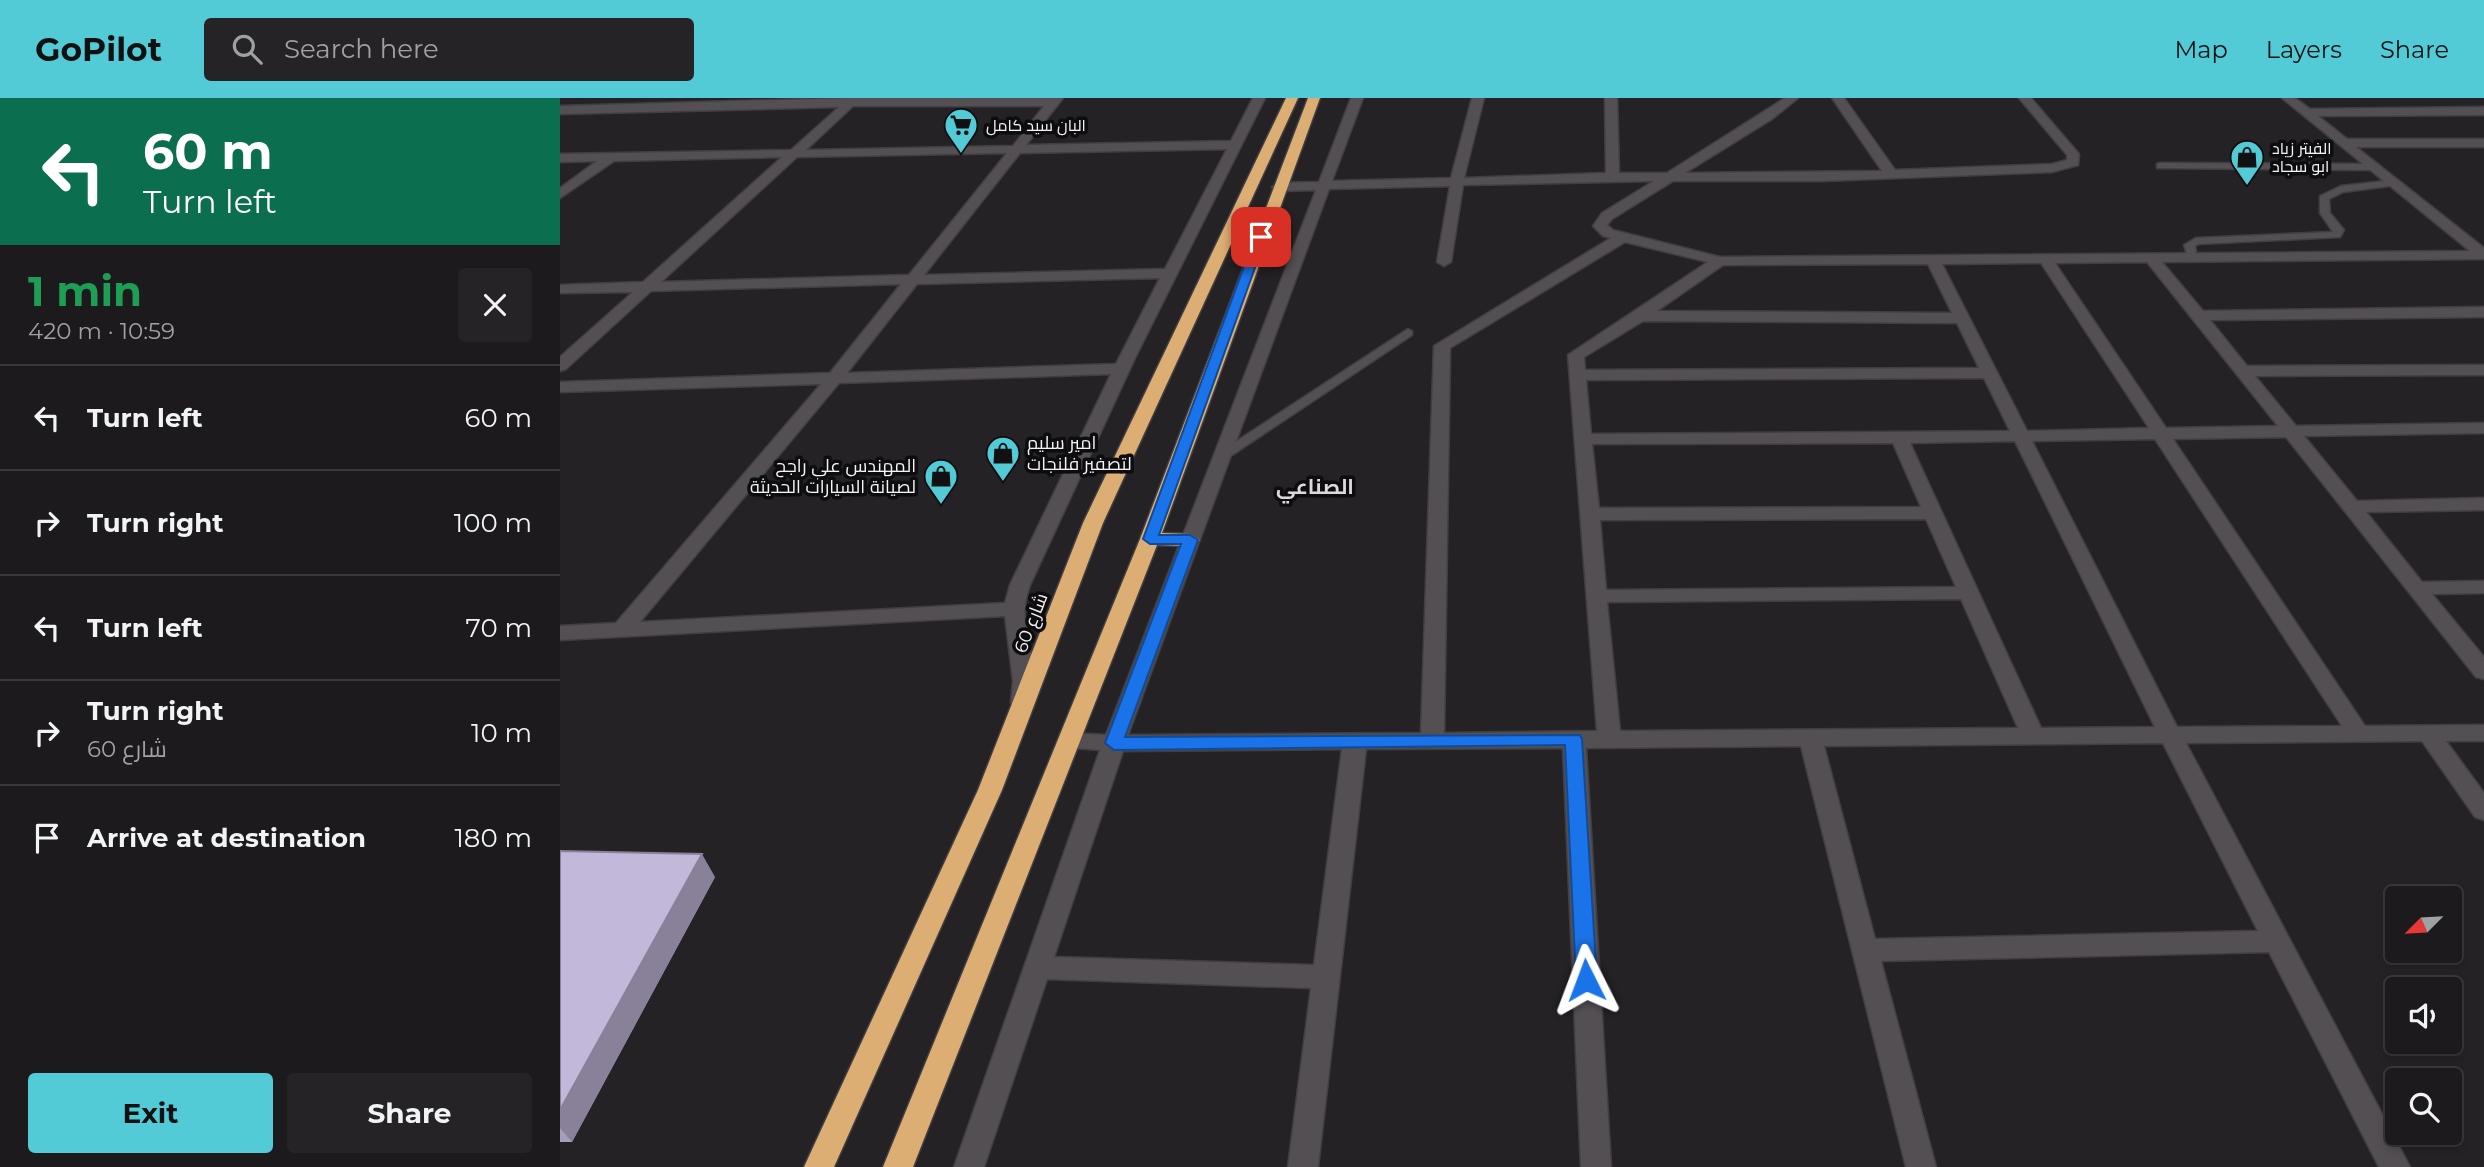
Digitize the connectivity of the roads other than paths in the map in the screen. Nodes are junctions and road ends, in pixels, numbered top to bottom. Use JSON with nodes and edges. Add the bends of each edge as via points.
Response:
{"nodes":[{"id":1,"x":612,"y":98,"type":"edge"},
{"id":2,"x":1259,"y":98,"type":"edge"},
{"id":3,"x":1292,"y":98,"type":"edge"},
{"id":4,"x":1314,"y":98,"type":"edge"},
{"id":5,"x":1357,"y":98,"type":"edge"},
{"id":6,"x":1478,"y":98,"type":"edge"},
{"id":7,"x":1611,"y":98,"type":"edge"},
{"id":8,"x":1792,"y":98,"type":"edge"},
{"id":9,"x":1838,"y":98,"type":"edge"},
{"id":10,"x":2025,"y":98,"type":"edge"},
{"id":11,"x":2288,"y":98,"type":"edge"},
{"id":12,"x":853,"y":100,"type":"edge"},
{"id":13,"x":1055,"y":100,"type":"edge"},
{"id":14,"x":560,"y":104,"type":"edge"},
{"id":15,"x":560,"y":110,"type":"edge"},
{"id":16,"x":2484,"y":111,"type":"edge"},
{"id":17,"x":2306,"y":113,"type":"junction"},
{"id":18,"x":2343,"y":143,"type":"junction"},
{"id":19,"x":2484,"y":143,"type":"edge"},
{"id":20,"x":1236,"y":145,"type":"junction"},
{"id":21,"x":1017,"y":148,"type":"junction"},
{"id":22,"x":793,"y":153,"type":"junction"},
{"id":23,"x":611,"y":157,"type":"junction"},
{"id":24,"x":560,"y":158,"type":"edge"},
{"id":25,"x":2160,"y":166,"type":"dead end"},
{"id":26,"x":2373,"y":167,"type":"junction"},
{"id":27,"x":1891,"y":174,"type":"junction"},
{"id":28,"x":1613,"y":177,"type":"junction"},
{"id":29,"x":1666,"y":178,"type":"junction"},
{"id":30,"x":1457,"y":181,"type":"junction"},
{"id":31,"x":2394,"y":183,"type":"junction"},
{"id":32,"x":1324,"y":186,"type":"junction"},
{"id":33,"x":1279,"y":187,"type":"junction"},
{"id":34,"x":560,"y":194,"type":"edge"},
{"id":35,"x":1623,"y":237,"type":"junction"},
{"id":36,"x":2484,"y":255,"type":"edge"},
{"id":37,"x":2151,"y":257,"type":"junction"},
{"id":38,"x":2193,"y":257,"type":"junction"},
{"id":39,"x":2045,"y":258,"type":"junction"},
{"id":40,"x":1933,"y":259,"type":"junction"},
{"id":41,"x":1720,"y":261,"type":"junction"},
{"id":42,"x":1444,"y":262,"type":"dead end"},
{"id":43,"x":1170,"y":273,"type":"junction"},
{"id":44,"x":913,"y":280,"type":"junction"},
{"id":45,"x":647,"y":286,"type":"junction"},
{"id":46,"x":560,"y":289,"type":"edge"},
{"id":47,"x":2484,"y":312,"type":"edge"},
{"id":48,"x":2198,"y":316,"type":"junction"},
{"id":49,"x":1640,"y":317,"type":"junction"},
{"id":50,"x":1961,"y":318,"type":"junction"},
{"id":51,"x":1408,"y":332,"type":"dead end"},
{"id":52,"x":560,"y":366,"type":"edge"},
{"id":53,"x":1122,"y":369,"type":"junction"},
{"id":54,"x":2484,"y":370,"type":"edge"},
{"id":55,"x":2242,"y":371,"type":"junction"},
{"id":56,"x":1989,"y":373,"type":"junction"},
{"id":57,"x":1577,"y":374,"type":"junction"},
{"id":58,"x":834,"y":379,"type":"junction"},
{"id":59,"x":560,"y":387,"type":"edge"},
{"id":60,"x":2484,"y":428,"type":"edge"},
{"id":61,"x":2290,"y":431,"type":"junction"},
{"id":62,"x":2161,"y":434,"type":"junction"},
{"id":63,"x":2019,"y":435,"type":"junction"},
{"id":64,"x":1899,"y":438,"type":"junction"},
{"id":65,"x":1583,"y":439,"type":"junction"},
{"id":66,"x":1224,"y":454,"type":"junction"},
{"id":67,"x":2484,"y":504,"type":"edge"},
{"id":68,"x":2352,"y":507,"type":"junction"},
{"id":69,"x":1933,"y":513,"type":"junction"},
{"id":70,"x":1590,"y":514,"type":"junction"},
{"id":71,"x":1150,"y":539,"type":"junction"},
{"id":72,"x":1190,"y":540,"type":"junction"},
{"id":73,"x":2484,"y":587,"type":"edge"},
{"id":74,"x":2417,"y":589,"type":"junction"},
{"id":75,"x":1969,"y":593,"type":"junction"},
{"id":76,"x":1597,"y":596,"type":"junction"},
{"id":77,"x":1014,"y":609,"type":"junction"},
{"id":78,"x":621,"y":631,"type":"junction"},
{"id":79,"x":560,"y":633,"type":"edge"},
{"id":80,"x":2484,"y":672,"type":"edge"},
{"id":81,"x":1021,"y":712,"type":"junction"},
{"id":82,"x":2428,"y":733,"type":"junction"},
{"id":83,"x":2484,"y":733,"type":"edge"},
{"id":84,"x":2359,"y":734,"type":"junction"},
{"id":85,"x":2170,"y":735,"type":"junction"},
{"id":86,"x":2033,"y":736,"type":"junction"},
{"id":87,"x":1810,"y":737,"type":"junction"},
{"id":88,"x":1574,"y":739,"type":"junction"},
{"id":89,"x":1609,"y":739,"type":"junction"},
{"id":90,"x":1432,"y":740,"type":"junction"},
{"id":91,"x":1070,"y":741,"type":"junction"},
{"id":92,"x":1355,"y":741,"type":"junction"},
{"id":93,"x":1114,"y":743,"type":"junction"},
{"id":94,"x":2484,"y":811,"type":"edge"},
{"id":95,"x":2277,"y":941,"type":"junction"},
{"id":96,"x":1865,"y":950,"type":"junction"},
{"id":97,"x":1039,"y":968,"type":"junction"},
{"id":98,"x":1326,"y":976,"type":"junction"},
{"id":99,"x":819,"y":1167,"type":"edge"},
{"id":100,"x":898,"y":1167,"type":"edge"},
{"id":101,"x":969,"y":1167,"type":"edge"},
{"id":102,"x":1303,"y":1167,"type":"edge"},
{"id":103,"x":1596,"y":1167,"type":"edge"},
{"id":104,"x":1921,"y":1167,"type":"edge"},
{"id":105,"x":2395,"y":1167,"type":"edge"}],
"edges":[{"from":1,"to":14,"type":"street"},
{"from":2,"to":20,"type":"street"},
{"from":3,"to":81,"type":"highway","name":"شارع 60","via":[[1093,523]]},
{"from":4,"to":33,"type":"highway"},
{"from":5,"to":32,"type":"street"},
{"from":6,"to":30,"type":"street"},
{"from":7,"to":28,"type":"street"},
{"from":8,"to":29,"type":"street"},
{"from":9,"to":27,"type":"street"},
{"from":10,"to":27,"type":"street","via":[[2073,154],[2074,162],[2052,168]]},
{"from":11,"to":17,"type":"street"},
{"from":12,"to":13,"type":"street"},
{"from":12,"to":15,"type":"street"},
{"from":12,"to":22,"type":"street"},
{"from":13,"to":21,"type":"street"},
{"from":16,"to":17,"type":"street"},
{"from":17,"to":18,"type":"street"},
{"from":18,"to":19,"type":"street"},
{"from":18,"to":26,"type":"street"},
{"from":20,"to":21,"type":"street"},
{"from":20,"to":43,"type":"street"},
{"from":21,"to":22,"type":"street"},
{"from":21,"to":44,"type":"street"},
{"from":22,"to":23,"type":"street"},
{"from":22,"to":45,"type":"street"},
{"from":23,"to":24,"type":"street"},
{"from":23,"to":34,"type":"street"},
{"from":25,"to":26,"type":"lane"},
{"from":26,"to":31,"type":"street"},
{"from":27,"to":29,"type":"street"},
{"from":28,"to":29,"type":"street"},
{"from":28,"to":30,"type":"street"},
{"from":29,"to":35,"type":"street","via":[[1600,223],[1602,230]]},
{"from":30,"to":32,"type":"street"},
{"from":30,"to":42,"type":"street"},
{"from":31,"to":36,"type":"street"},
{"from":31,"to":38,"type":"lane","via":[[2342,189],[2324,198],[2325,214],[2339,230],[2336,235],[2196,240],[2189,245]]},
{"from":32,"to":33,"type":"street"},
{"from":32,"to":66,"type":"street"},
{"from":33,"to":71,"type":"highway"},
{"from":35,"to":41,"type":"street"},
{"from":35,"to":90,"type":"street","via":[[1443,346]]},
{"from":36,"to":38,"type":"street"},
{"from":37,"to":38,"type":"street"},
{"from":37,"to":39,"type":"street"},
{"from":37,"to":48,"type":"street"},
{"from":39,"to":40,"type":"street"},
{"from":39,"to":62,"type":"street"},
{"from":40,"to":41,"type":"street"},
{"from":40,"to":50,"type":"street"},
{"from":41,"to":49,"type":"street"},
{"from":43,"to":44,"type":"street"},
{"from":43,"to":53,"type":"street"},
{"from":44,"to":45,"type":"street"},
{"from":44,"to":58,"type":"street"},
{"from":45,"to":46,"type":"street"},
{"from":45,"to":52,"type":"street"},
{"from":47,"to":48,"type":"street"},
{"from":48,"to":55,"type":"street"},
{"from":49,"to":50,"type":"street"},
{"from":49,"to":57,"type":"street","via":[[1576,355]]},
{"from":50,"to":56,"type":"street"},
{"from":51,"to":66,"type":"lane"},
{"from":53,"to":58,"type":"street"},
{"from":53,"to":77,"type":"street","via":[[1025,573]]},
{"from":54,"to":55,"type":"street"},
{"from":55,"to":61,"type":"street"},
{"from":56,"to":57,"type":"street"},
{"from":56,"to":63,"type":"street"},
{"from":57,"to":65,"type":"street"},
{"from":58,"to":59,"type":"street"},
{"from":58,"to":78,"type":"street"},
{"from":60,"to":61,"type":"street"},
{"from":61,"to":62,"type":"street"},
{"from":61,"to":68,"type":"street"},
{"from":62,"to":63,"type":"street"},
{"from":62,"to":84,"type":"street"},
{"from":63,"to":64,"type":"street"},
{"from":63,"to":85,"type":"street"},
{"from":64,"to":65,"type":"street"},
{"from":64,"to":69,"type":"street"},
{"from":65,"to":70,"type":"street"},
{"from":66,"to":72,"type":"street"},
{"from":67,"to":68,"type":"street"},
{"from":68,"to":74,"type":"street"},
{"from":69,"to":70,"type":"street"},
{"from":69,"to":75,"type":"street"},
{"from":70,"to":76,"type":"street"},
{"from":71,"to":72,"type":"highway"},
{"from":71,"to":91,"type":"highway"},
{"from":72,"to":93,"type":"street"},
{"from":73,"to":74,"type":"street"},
{"from":74,"to":80,"type":"street"},
{"from":75,"to":76,"type":"street"},
{"from":75,"to":86,"type":"street"},
{"from":76,"to":89,"type":"street"},
{"from":77,"to":78,"type":"street"},
{"from":77,"to":81,"type":"street","via":[[1024,681]]},
{"from":78,"to":79,"type":"street"},
{"from":81,"to":99,"type":"highway","name":"شارع 60"},
{"from":82,"to":83,"type":"street"},
{"from":82,"to":84,"type":"street"},
{"from":82,"to":94,"type":"street"},
{"from":84,"to":85,"type":"street"},
{"from":85,"to":86,"type":"street"},
{"from":85,"to":95,"type":"street"},
{"from":86,"to":87,"type":"street"},
{"from":87,"to":89,"type":"street"},
{"from":87,"to":96,"type":"street"},
{"from":88,"to":89,"type":"street"},
{"from":88,"to":90,"type":"street"},
{"from":88,"to":103,"type":"street"},
{"from":90,"to":92,"type":"street"},
{"from":91,"to":93,"type":"street"},
{"from":91,"to":100,"type":"highway"},
{"from":92,"to":93,"type":"street"},
{"from":92,"to":98,"type":"street"},
{"from":93,"to":97,"type":"street"},
{"from":95,"to":96,"type":"street"},
{"from":95,"to":105,"type":"street"},
{"from":96,"to":104,"type":"street"},
{"from":97,"to":98,"type":"street"},
{"from":97,"to":101,"type":"street"},
{"from":98,"to":102,"type":"street"}]}
